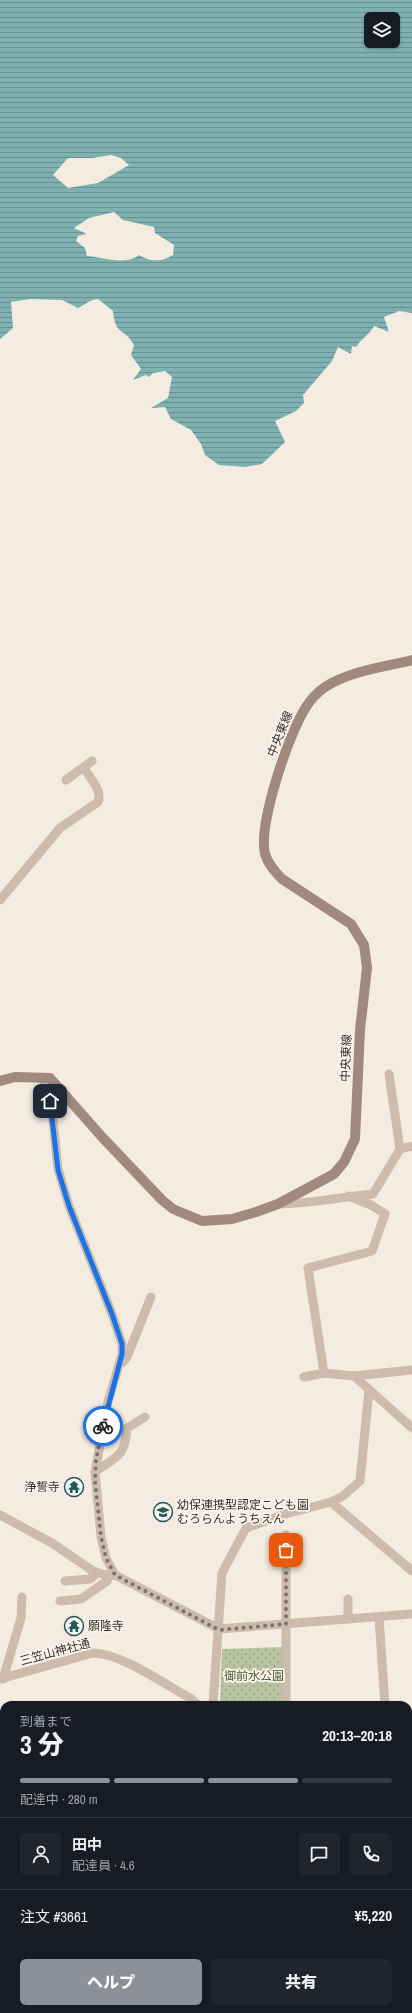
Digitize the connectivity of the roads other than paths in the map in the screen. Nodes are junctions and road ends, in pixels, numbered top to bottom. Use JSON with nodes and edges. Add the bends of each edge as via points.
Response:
{"nodes":[{"id":1,"x":412,"y":660,"type":"edge"},
{"id":2,"x":92,"y":761,"type":"dead end"},
{"id":3,"x":84,"y":768,"type":"junction"},
{"id":4,"x":66,"y":780,"type":"dead end"},
{"id":5,"x":0,"y":900,"type":"edge"},
{"id":6,"x":389,"y":1074,"type":"dead end"},
{"id":7,"x":43,"y":1078,"type":"junction"},
{"id":8,"x":0,"y":1081,"type":"edge"},
{"id":9,"x":412,"y":1146,"type":"edge"},
{"id":10,"x":400,"y":1150,"type":"junction"},
{"id":11,"x":349,"y":1196,"type":"junction"},
{"id":12,"x":278,"y":1204,"type":"junction"},
{"id":13,"x":151,"y":1297,"type":"dead end"},
{"id":14,"x":118,"y":1367,"type":"junction"},
{"id":15,"x":412,"y":1370,"type":"edge"},
{"id":16,"x":324,"y":1373,"type":"junction"},
{"id":17,"x":354,"y":1376,"type":"junction"},
{"id":18,"x":304,"y":1377,"type":"dead end"},
{"id":19,"x":369,"y":1390,"type":"junction"},
{"id":20,"x":144,"y":1417,"type":"dead end"},
{"id":21,"x":412,"y":1428,"type":"edge"},
{"id":22,"x":95,"y":1472,"type":"junction"},
{"id":23,"x":331,"y":1502,"type":"junction"},
{"id":24,"x":0,"y":1515,"type":"edge"},
{"id":25,"x":286,"y":1535,"type":"dead end"},
{"id":26,"x":412,"y":1571,"type":"edge"},
{"id":27,"x":97,"y":1573,"type":"junction"},
{"id":28,"x":112,"y":1575,"type":"junction"},
{"id":29,"x":65,"y":1581,"type":"dead end"},
{"id":30,"x":22,"y":1597,"type":"dead end"},
{"id":31,"x":348,"y":1599,"type":"dead end"},
{"id":32,"x":60,"y":1601,"type":"dead end"},
{"id":33,"x":412,"y":1614,"type":"edge"},
{"id":34,"x":379,"y":1617,"type":"junction"},
{"id":35,"x":348,"y":1619,"type":"junction"},
{"id":36,"x":286,"y":1624,"type":"junction"},
{"id":37,"x":219,"y":1630,"type":"junction"},
{"id":38,"x":2,"y":1679,"type":"edge"},
{"id":39,"x":193,"y":1701,"type":"edge"},
{"id":40,"x":213,"y":1701,"type":"edge"},
{"id":41,"x":286,"y":1701,"type":"edge"},
{"id":42,"x":386,"y":1701,"type":"edge"}],
"edges":[{"from":1,"to":12,"type":"main road","name":"中央東線","via":[[335,682],[316,695],[306,706],[289,742],[265,824],[265,855],[274,871],[282,879],[351,924],[364,945],[367,968],[360,1030],[355,1139],[344,1162],[334,1174]]},
{"from":2,"to":3,"type":"street"},
{"from":3,"to":4,"type":"street"},
{"from":3,"to":5,"type":"street","via":[[98,791],[98,802],[60,828]]},
{"from":6,"to":10,"type":"street"},
{"from":7,"to":8,"type":"main road","via":[[7,1078]]},
{"from":7,"to":12,"type":"main road","name":"中央東線","via":[[52,1080],[102,1137],[173,1209],[202,1221],[212,1221],[250,1214]]},
{"from":7,"to":14,"type":"street","via":[[52,1110],[58,1170],[69,1206],[118,1330],[122,1354]]},
{"from":9,"to":10,"type":"street"},
{"from":10,"to":11,"type":"street","via":[[373,1194]]},
{"from":11,"to":12,"type":"street"},
{"from":11,"to":16,"type":"street","via":[[385,1214],[372,1251],[308,1268]]},
{"from":13,"to":14,"type":"street","via":[[128,1357]]},
{"from":14,"to":22,"type":"street","via":[[108,1402]]},
{"from":15,"to":17,"type":"street"},
{"from":16,"to":17,"type":"street"},
{"from":16,"to":18,"type":"street"},
{"from":17,"to":19,"type":"street"},
{"from":19,"to":21,"type":"street"},
{"from":19,"to":23,"type":"street","via":[[360,1481],[343,1496]]},
{"from":20,"to":22,"type":"street","via":[[126,1428],[125,1445],[121,1453]]},
{"from":22,"to":28,"type":"street","via":[[101,1537]]},
{"from":23,"to":26,"type":"street"},
{"from":23,"to":37,"type":"street","via":[[246,1528],[222,1573]]},
{"from":24,"to":27,"type":"street","via":[[52,1543]]},
{"from":25,"to":36,"type":"street"},
{"from":27,"to":28,"type":"street"},
{"from":27,"to":29,"type":"street","via":[[90,1579]]},
{"from":28,"to":32,"type":"street","via":[[81,1599]]},
{"from":28,"to":37,"type":"street"},
{"from":30,"to":38,"type":"street","via":[[21,1618]]},
{"from":31,"to":35,"type":"street"},
{"from":33,"to":34,"type":"street"},
{"from":34,"to":35,"type":"street"},
{"from":34,"to":42,"type":"street"},
{"from":35,"to":36,"type":"street"},
{"from":36,"to":37,"type":"street"},
{"from":36,"to":41,"type":"street"},
{"from":37,"to":40,"type":"street"},
{"from":38,"to":39,"type":"street","name":"三笠山神社通","via":[[100,1653],[119,1659]]}]}
